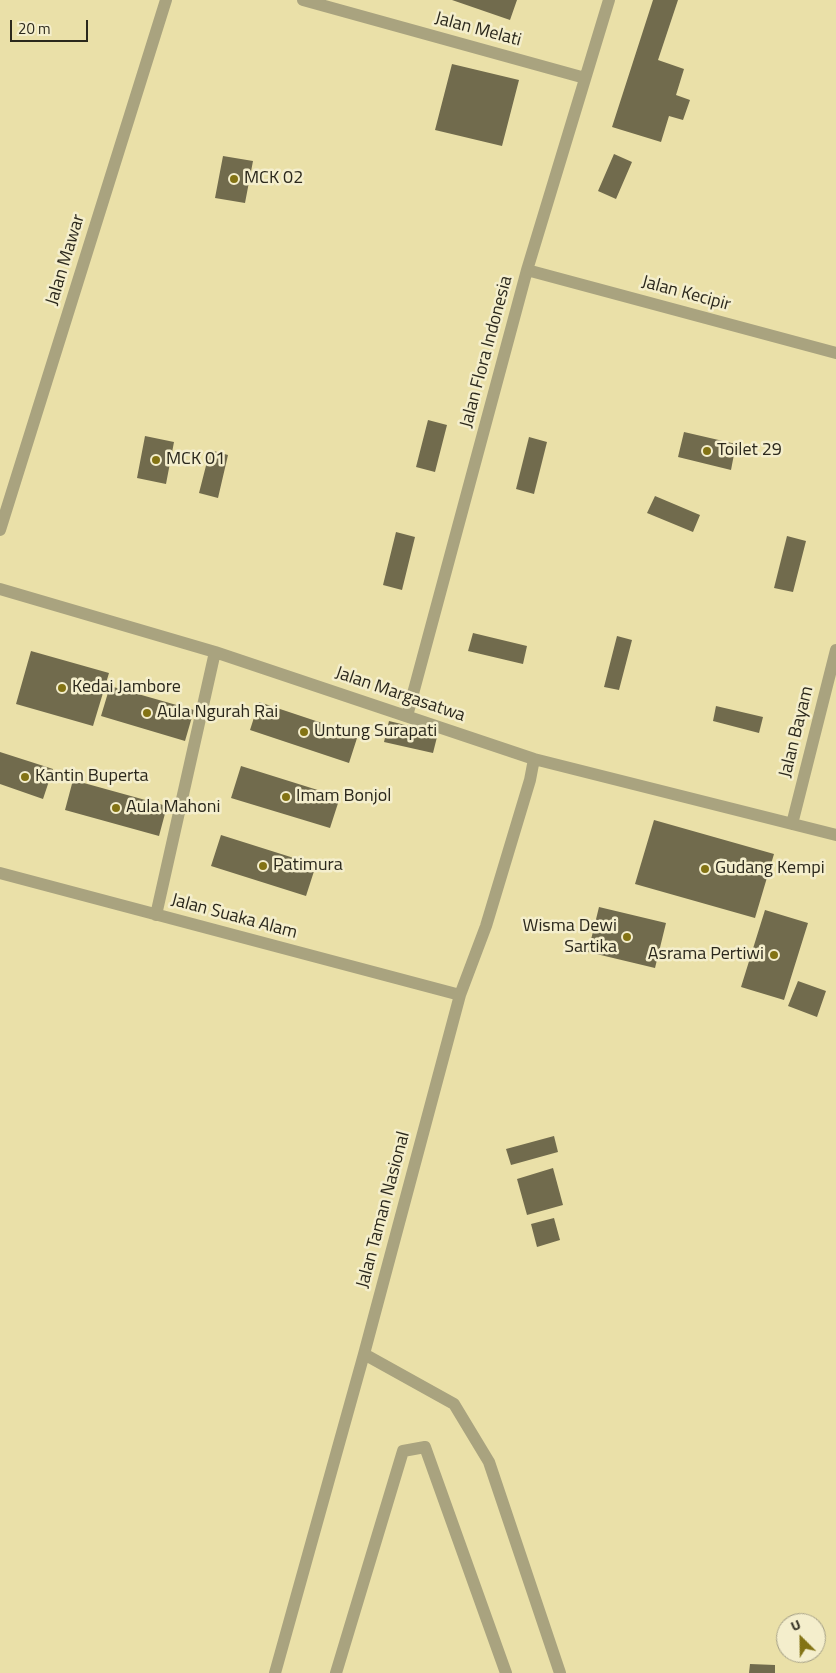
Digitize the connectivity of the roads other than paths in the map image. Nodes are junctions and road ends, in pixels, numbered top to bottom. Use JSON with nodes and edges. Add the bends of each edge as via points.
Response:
{"nodes":[{"id":1,"x":166,"y":0,"type":"edge"},
{"id":2,"x":303,"y":0,"type":"edge"},
{"id":3,"x":609,"y":0,"type":"edge"},
{"id":4,"x":585,"y":78,"type":"junction"},
{"id":5,"x":528,"y":270,"type":"junction"},
{"id":6,"x":836,"y":353,"type":"edge"},
{"id":7,"x":0,"y":530,"type":"edge"},
{"id":8,"x":0,"y":589,"type":"edge"},
{"id":9,"x":836,"y":650,"type":"edge"},
{"id":10,"x":215,"y":652,"type":"junction"},
{"id":11,"x":407,"y":716,"type":"junction"},
{"id":12,"x":534,"y":759,"type":"junction"},
{"id":13,"x":792,"y":824,"type":"junction"},
{"id":14,"x":836,"y":835,"type":"edge"},
{"id":15,"x":0,"y":873,"type":"edge"},
{"id":16,"x":156,"y":915,"type":"junction"},
{"id":17,"x":460,"y":995,"type":"junction"},
{"id":18,"x":364,"y":1354,"type":"junction"},
{"id":19,"x":275,"y":1673,"type":"edge"},
{"id":20,"x":336,"y":1673,"type":"edge"},
{"id":21,"x":506,"y":1673,"type":"edge"},
{"id":22,"x":560,"y":1673,"type":"edge"}],
"edges":[{"from":1,"to":7,"type":"street","name":"Jalan Mawar"},
{"from":2,"to":4,"type":"street","name":"Jalan Melati"},
{"from":3,"to":4,"type":"street","name":"Jalan Flora Indonesia"},
{"from":4,"to":5,"type":"street","name":"Jalan Flora Indonesia"},
{"from":5,"to":6,"type":"street","name":"Jalan Kecipir"},
{"from":5,"to":11,"type":"street","name":"Jalan Flora Indonesia"},
{"from":8,"to":10,"type":"street","name":"Jalan Margasatwa"},
{"from":9,"to":13,"type":"street","name":"Jalan Bayam"},
{"from":10,"to":11,"type":"street","name":"Jalan Margasatwa"},
{"from":10,"to":16,"type":"street"},
{"from":11,"to":12,"type":"street","name":"Jalan Margasatwa"},
{"from":12,"to":13,"type":"street","name":"Jalan Margasatwa"},
{"from":12,"to":17,"type":"street","name":"Jalan Taman Nasional","via":[[486,926]]},
{"from":13,"to":14,"type":"street","name":"Jalan Margasatwa"},
{"from":15,"to":16,"type":"street","name":"Jalan Suaka Alam"},
{"from":16,"to":17,"type":"street","name":"Jalan Suaka Alam"},
{"from":17,"to":18,"type":"street","name":"Jalan Taman Nasional"},
{"from":18,"to":19,"type":"street","name":"Jalan Taman Nasional"},
{"from":18,"to":22,"type":"street","via":[[454,1404],[489,1462]]},
{"from":20,"to":21,"type":"street","via":[[403,1451],[425,1447]]}]}
